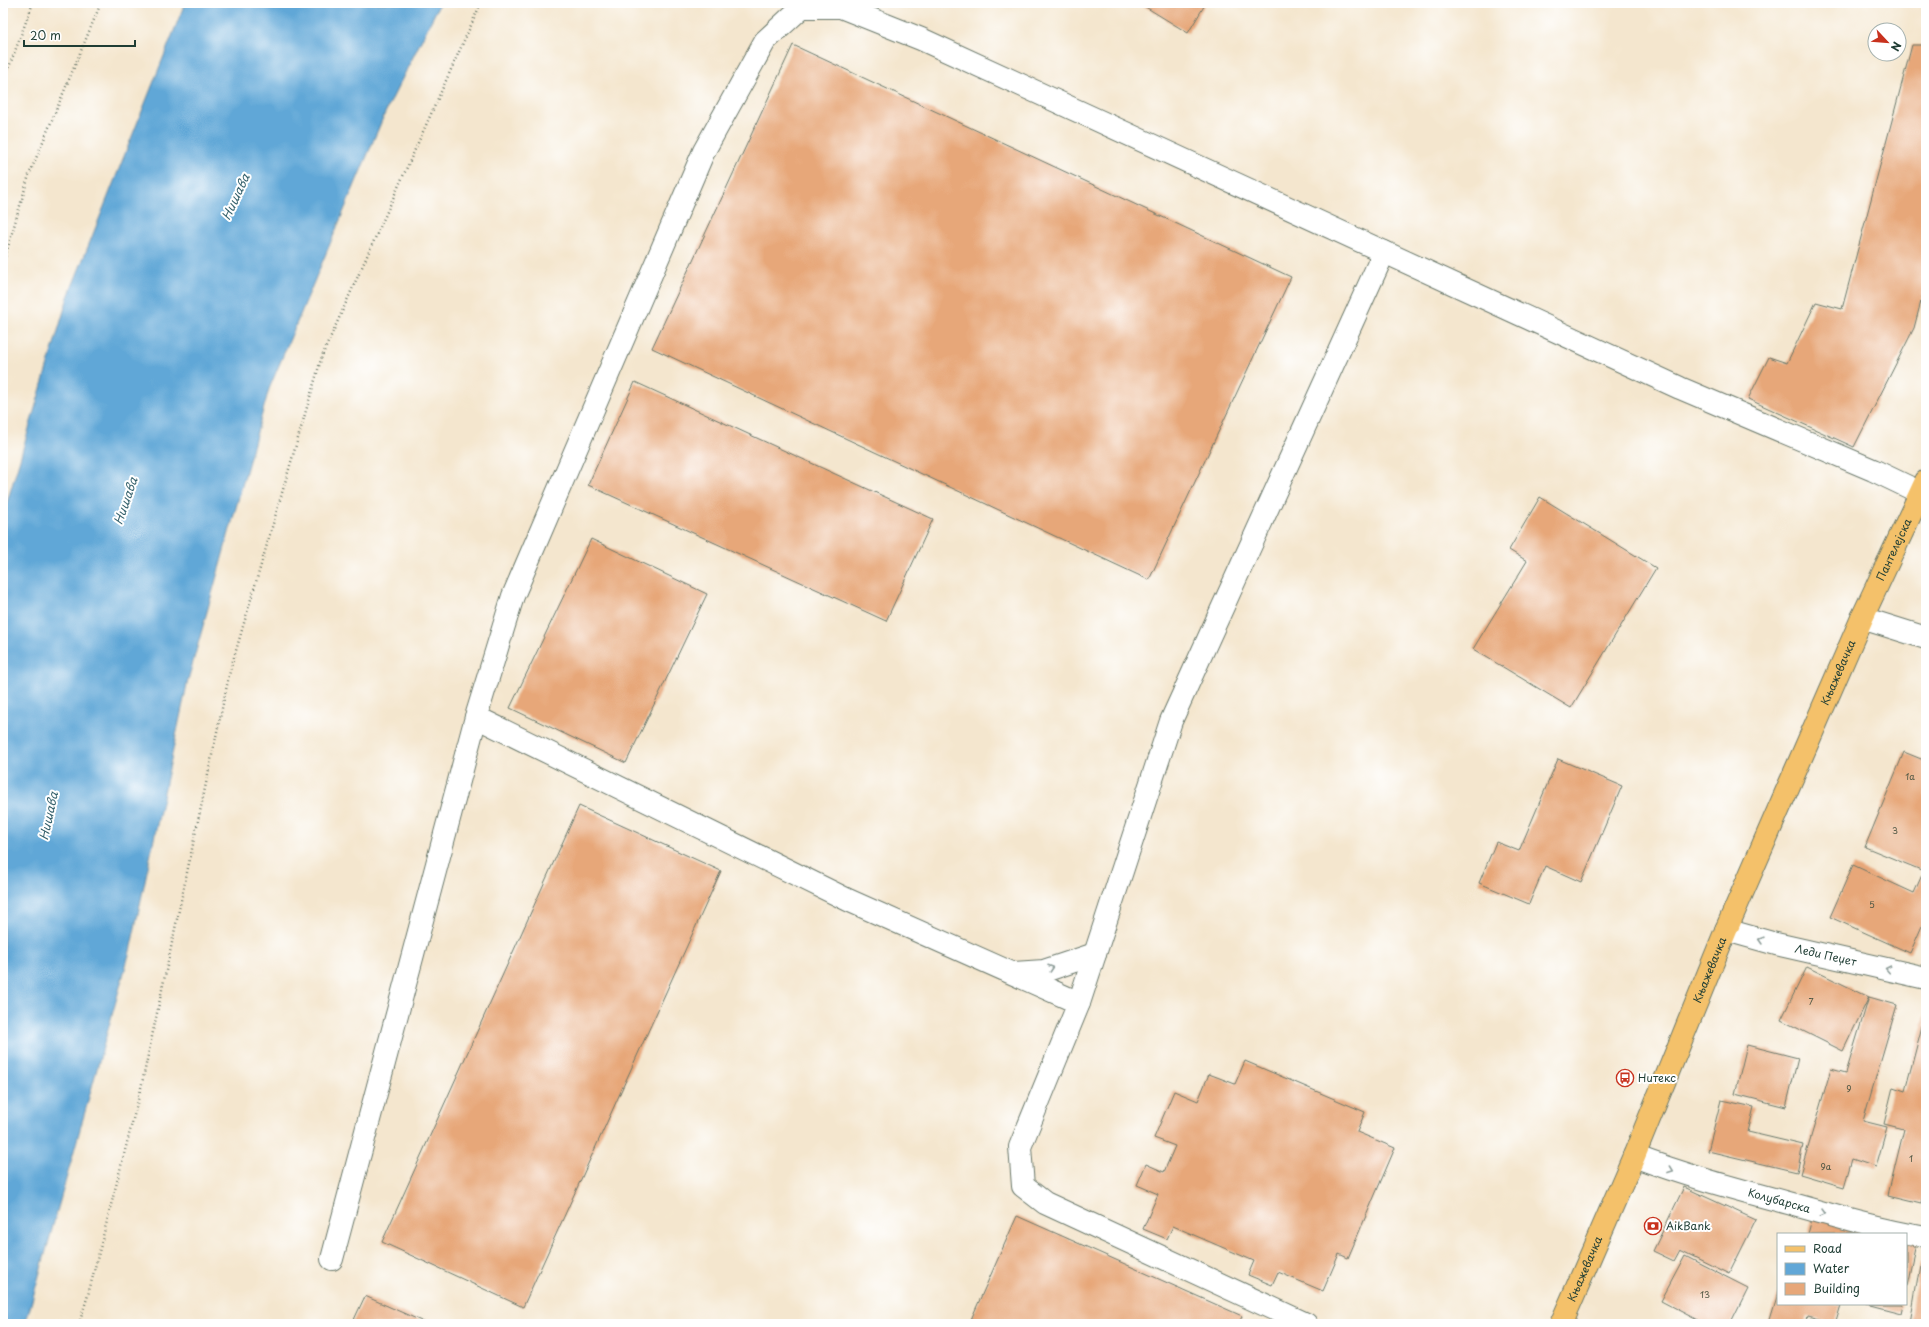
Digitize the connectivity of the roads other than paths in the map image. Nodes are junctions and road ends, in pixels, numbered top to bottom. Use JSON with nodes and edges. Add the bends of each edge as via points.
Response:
{"nodes":[{"id":1,"x":1384,"y":252,"type":"junction"},
{"id":2,"x":1923,"y":487,"type":"edge"},
{"id":3,"x":1862,"y":618,"type":"junction"},
{"id":4,"x":1926,"y":638,"type":"edge"},
{"id":5,"x":476,"y":718,"type":"junction"},
{"id":6,"x":1726,"y":930,"type":"junction"},
{"id":7,"x":1095,"y":954,"type":"junction"},
{"id":8,"x":1013,"y":973,"type":"junction"},
{"id":9,"x":1926,"y":978,"type":"edge"},
{"id":10,"x":1079,"y":1003,"type":"junction"},
{"id":11,"x":1634,"y":1156,"type":"junction"},
{"id":12,"x":1901,"y":1233,"type":"edge"},
{"id":13,"x":1907,"y":1234,"type":"edge"},
{"id":14,"x":1926,"y":1237,"type":"edge"},
{"id":15,"x":332,"y":1260,"type":"dead end"},
{"id":16,"x":1306,"y":1324,"type":"edge"},
{"id":17,"x":1561,"y":1324,"type":"edge"}],
"edges":[{"from":1,"to":2,"type":"street","via":[[1680,388],[1873,470]]},
{"from":1,"to":5,"type":"street","via":[[921,39],[841,7],[802,7],[765,41],[704,152],[513,596]]},
{"from":1,"to":7,"type":"street","via":[[1171,721]]},
{"from":2,"to":3,"type":"main road","name":"Пантелејска"},
{"from":3,"to":4,"type":"street"},
{"from":3,"to":6,"type":"main road","name":"Књажевачка"},
{"from":5,"to":8,"type":"street","via":[[848,900]]},
{"from":5,"to":15,"type":"street"},
{"from":9,"to":6,"type":"street","name":"Леди Пеџет","one_way":true},
{"from":6,"to":11,"type":"main road","name":"Књажевачка"},
{"from":8,"to":7,"type":"street","one_way":true,"via":[[1044,970]]},
{"from":7,"to":10,"type":"street"},
{"from":8,"to":10,"type":"street"},
{"from":10,"to":16,"type":"street","via":[[1020,1147],[1023,1186],[1045,1203]]},
{"from":11,"to":12,"type":"street","name":"Колубарска","one_way":true,"via":[[1676,1172]]},
{"from":11,"to":17,"type":"main road","name":"Књажевачка"},
{"from":13,"to":14,"type":"street","name":"Колубарска","one_way":true}]}
